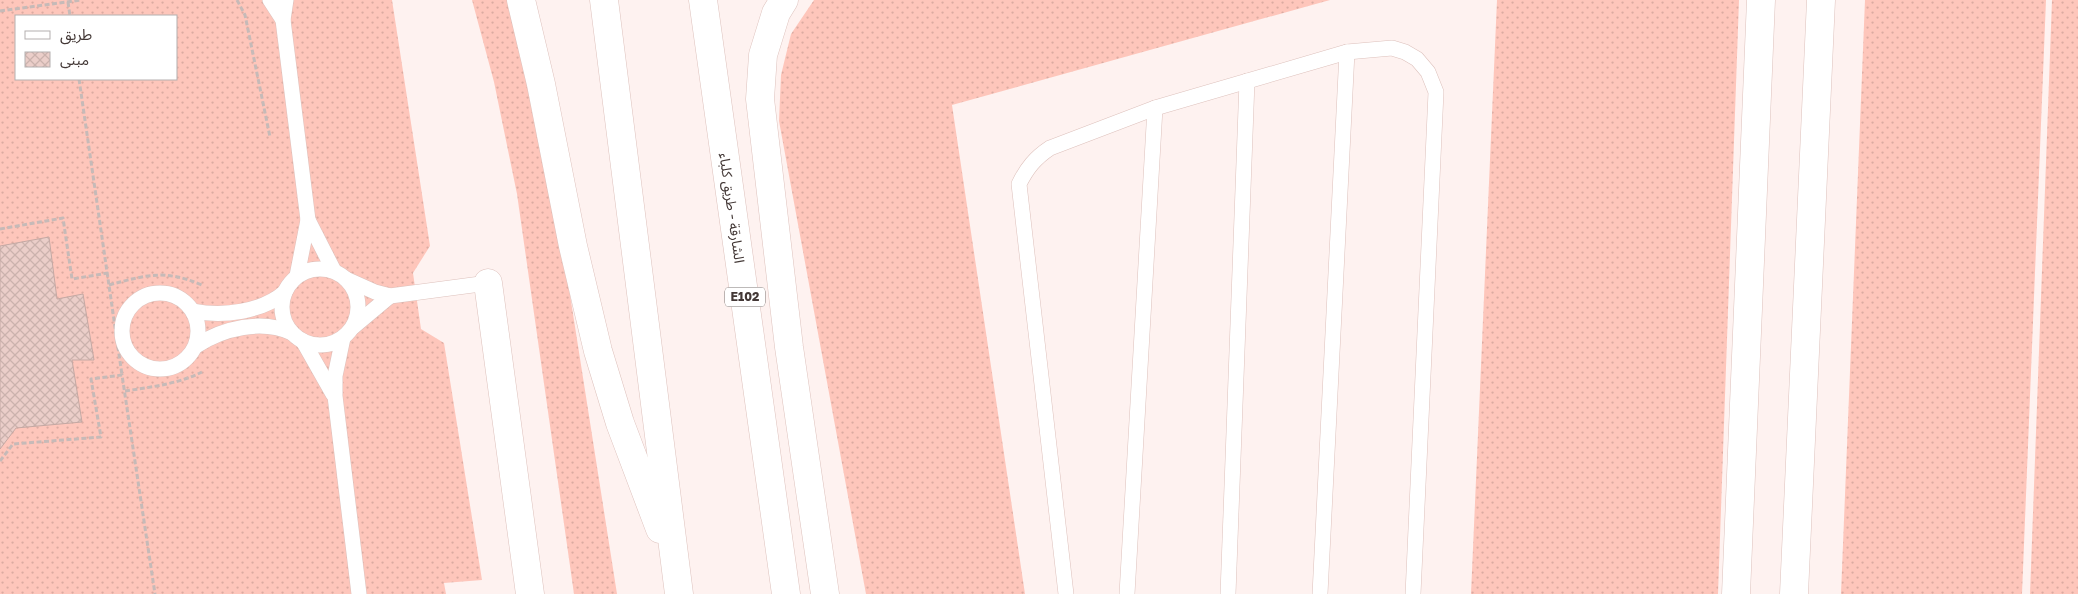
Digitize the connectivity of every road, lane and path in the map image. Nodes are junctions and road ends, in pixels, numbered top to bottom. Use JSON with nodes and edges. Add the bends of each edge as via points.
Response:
{"nodes":[{"id":1,"x":81,"y":0,"type":"edge"},
{"id":2,"x":237,"y":0,"type":"edge"},
{"id":3,"x":270,"y":0,"type":"edge"},
{"id":4,"x":286,"y":0,"type":"edge"},
{"id":5,"x":521,"y":0,"type":"edge"},
{"id":6,"x":604,"y":0,"type":"edge"},
{"id":7,"x":703,"y":0,"type":"edge"},
{"id":8,"x":784,"y":0,"type":"edge"},
{"id":9,"x":1761,"y":0,"type":"edge"},
{"id":10,"x":1821,"y":0,"type":"edge"},
{"id":11,"x":68,"y":2,"type":"junction"},
{"id":12,"x":0,"y":11,"type":"edge"},
{"id":13,"x":70,"y":15,"type":"edge"},
{"id":14,"x":283,"y":20,"type":"junction"},
{"id":15,"x":1347,"y":52,"type":"junction"},
{"id":16,"x":79,"y":80,"type":"edge"},
{"id":17,"x":1247,"y":81,"type":"junction"},
{"id":18,"x":1155,"y":108,"type":"junction"},
{"id":19,"x":270,"y":140,"type":"dead end"},
{"id":20,"x":308,"y":220,"type":"junction"},
{"id":21,"x":0,"y":229,"type":"edge"},
{"id":22,"x":108,"y":273,"type":"junction"},
{"id":23,"x":339,"y":274,"type":"junction"},
{"id":24,"x":298,"y":276,"type":"junction"},
{"id":25,"x":488,"y":283,"type":"joint"},
{"id":26,"x":109,"y":285,"type":"junction"},
{"id":27,"x":206,"y":287,"type":"dead end"},
{"id":28,"x":285,"y":292,"type":"junction"},
{"id":29,"x":390,"y":296,"type":"junction"},
{"id":30,"x":193,"y":311,"type":"junction"},
{"id":31,"x":348,"y":333,"type":"junction"},
{"id":32,"x":298,"y":337,"type":"junction"},
{"id":33,"x":196,"y":346,"type":"junction"},
{"id":34,"x":207,"y":369,"type":"dead end"},
{"id":35,"x":122,"y":375,"type":"junction"},
{"id":36,"x":125,"y":391,"type":"junction"},
{"id":37,"x":335,"y":396,"type":"junction"},
{"id":38,"x":0,"y":461,"type":"edge"},
{"id":39,"x":674,"y":563,"type":"junction"},
{"id":40,"x":155,"y":594,"type":"edge"},
{"id":41,"x":359,"y":594,"type":"edge"},
{"id":42,"x":530,"y":594,"type":"edge"},
{"id":43,"x":679,"y":594,"type":"edge"},
{"id":44,"x":786,"y":594,"type":"edge"},
{"id":45,"x":825,"y":594,"type":"edge"},
{"id":46,"x":1066,"y":594,"type":"edge"},
{"id":47,"x":1127,"y":594,"type":"edge"},
{"id":48,"x":1228,"y":594,"type":"edge"},
{"id":49,"x":1320,"y":594,"type":"edge"},
{"id":50,"x":1413,"y":594,"type":"edge"},
{"id":51,"x":1736,"y":594,"type":"edge"},
{"id":52,"x":1794,"y":594,"type":"edge"}],
"edges":[{"from":1,"to":11,"type":"path"},
{"from":2,"to":19,"type":"path","via":[[246,14]]},
{"from":3,"to":14,"type":"lane"},
{"from":4,"to":14,"type":"lane"},
{"from":5,"to":39,"type":"main road","via":[[598,351],[627,441]]},
{"from":6,"to":39,"type":"main road"},
{"from":7,"to":44,"type":"main road","name":"الشارقة - طريق كلباء","number":"E102"},
{"from":8,"to":45,"type":"main road","via":[[763,55],[760,99],[789,347]]},
{"from":9,"to":51,"type":"main road"},
{"from":10,"to":52,"type":"main road"},
{"from":11,"to":12,"type":"path"},
{"from":11,"to":13,"type":"path"},
{"from":14,"to":20,"type":"lane"},
{"from":15,"to":17,"type":"lane"},
{"from":15,"to":49,"type":"lane"},
{"from":15,"to":50,"type":"lane","via":[[1392,48],[1405,52],[1417,59],[1428,72],[1436,92]]},
{"from":16,"to":22,"type":"path"},
{"from":17,"to":18,"type":"lane"},
{"from":17,"to":48,"type":"lane"},
{"from":18,"to":46,"type":"lane","via":[[1050,148],[1036,158],[1019,184]]},
{"from":18,"to":47,"type":"lane"},
{"from":20,"to":23,"type":"lane"},
{"from":20,"to":24,"type":"lane"},
{"from":21,"to":22,"type":"path","via":[[63,218],[72,279]]},
{"from":22,"to":26,"type":"path"},
{"from":23,"to":24,"type":"lane","via":[[322,269],[309,270]]},
{"from":23,"to":29,"type":"lane"},
{"from":23,"to":31,"type":"lane","via":[[354,288],[358,302],[358,315]]},
{"from":24,"to":28,"type":"lane"},
{"from":25,"to":29,"type":"lane"},
{"from":25,"to":42,"type":"main road"},
{"from":26,"to":27,"type":"path","via":[[146,275],[169,274]]},
{"from":26,"to":35,"type":"path"},
{"from":28,"to":30,"type":"lane","via":[[262,306],[220,314]]},
{"from":28,"to":32,"type":"lane","via":[[283,313],[286,323]]},
{"from":29,"to":31,"type":"lane"},
{"from":30,"to":33,"type":"lane","via":[[199,328]]},
{"from":30,"to":33,"type":"lane","via":[[183,300],[170,294],[142,297],[131,306],[124,319],[122,333],[134,359],[146,367],[161,369],[175,366]]},
{"from":31,"to":32,"type":"lane","via":[[331,344],[317,345]]},
{"from":31,"to":37,"type":"lane","via":[[335,376]]},
{"from":32,"to":33,"type":"lane","via":[[283,328],[263,325],[224,332]]},
{"from":32,"to":37,"type":"lane"},
{"from":34,"to":36,"type":"path","via":[[162,386]]},
{"from":35,"to":36,"type":"path"},
{"from":35,"to":38,"type":"path","via":[[91,379],[101,437],[13,444]]},
{"from":36,"to":40,"type":"path"},
{"from":37,"to":41,"type":"lane"},
{"from":39,"to":43,"type":"main road"}]}
